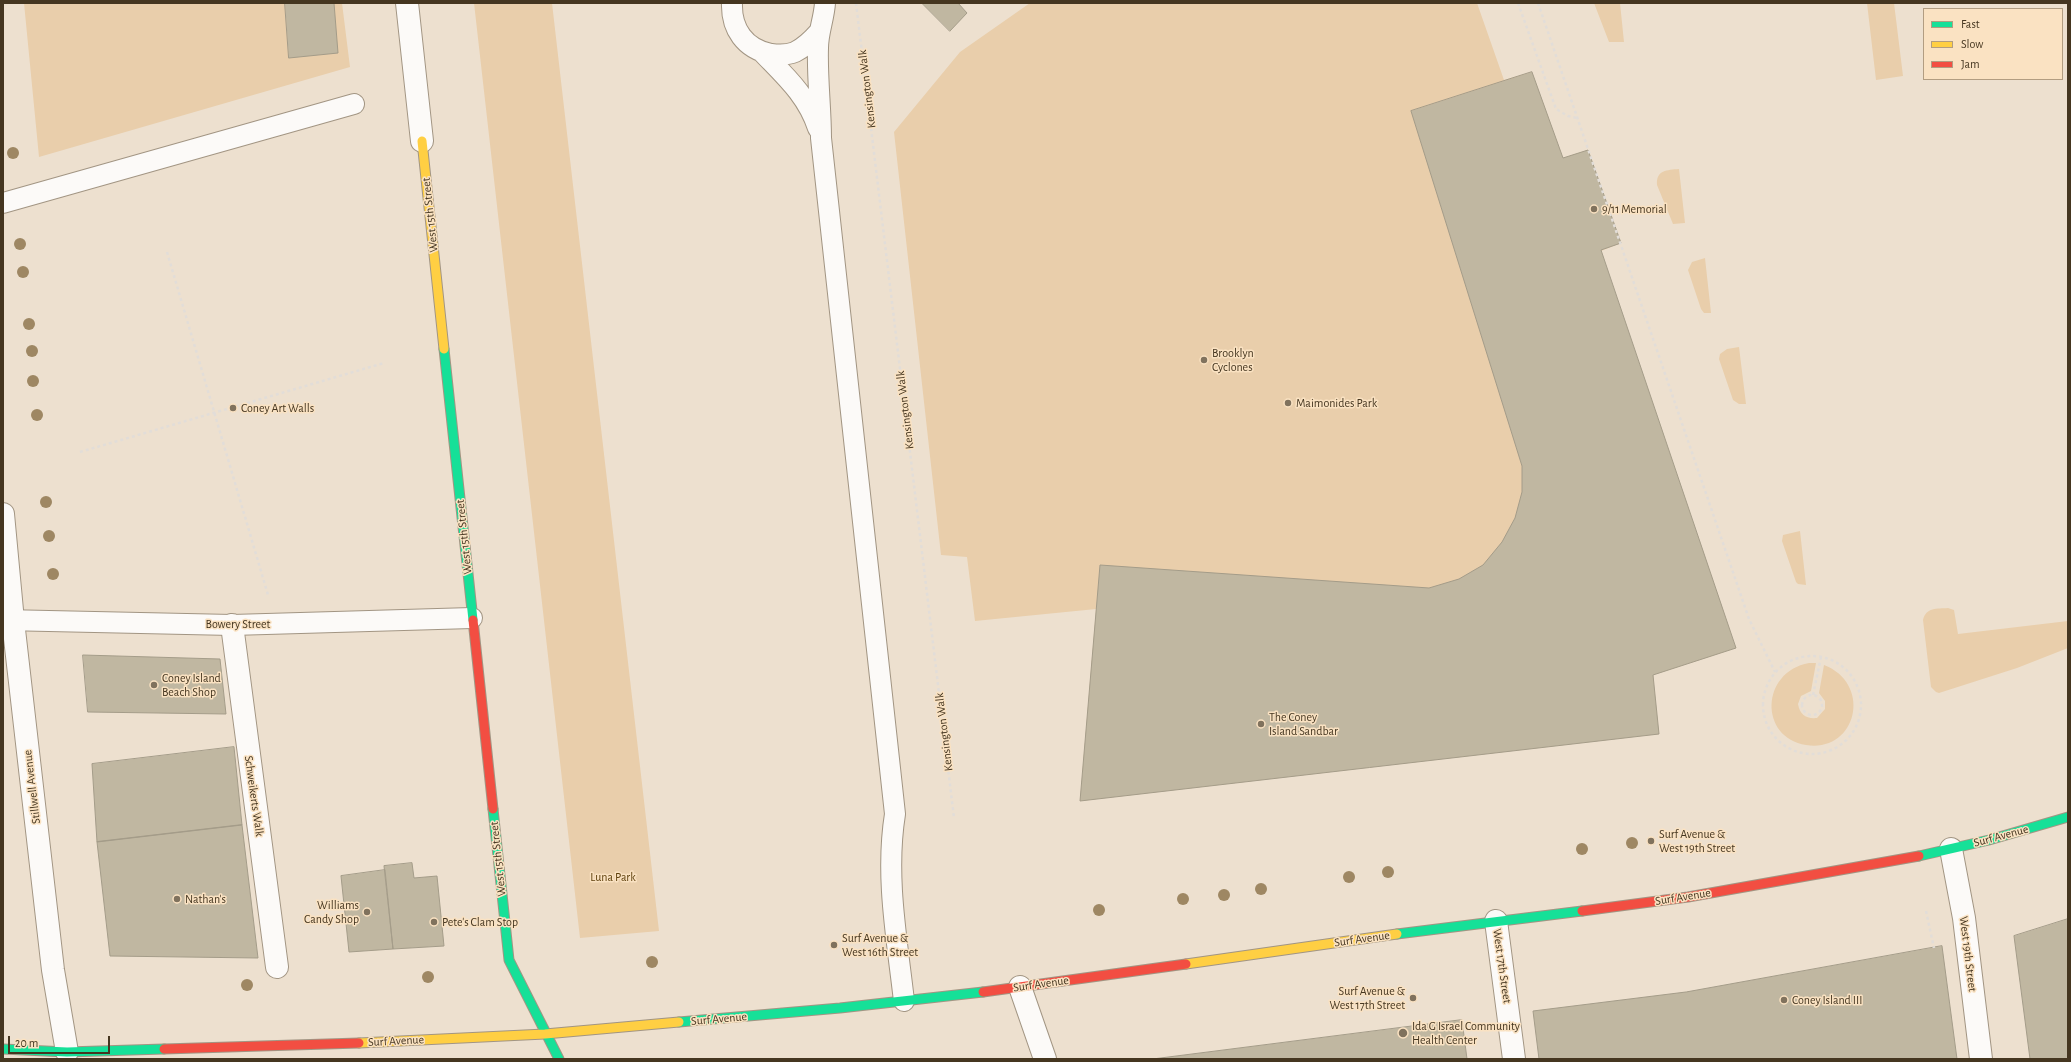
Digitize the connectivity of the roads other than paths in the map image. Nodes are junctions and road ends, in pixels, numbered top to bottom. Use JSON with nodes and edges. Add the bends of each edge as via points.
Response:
{"nodes":[{"id":1,"x":407,"y":3,"type":"edge"},
{"id":2,"x":732,"y":3,"type":"edge"},
{"id":3,"x":825,"y":3,"type":"edge"},
{"id":4,"x":819,"y":32,"type":"junction"},
{"id":5,"x":762,"y":52,"type":"junction"},
{"id":6,"x":354,"y":104,"type":"dead end"},
{"id":7,"x":821,"y":138,"type":"junction"},
{"id":8,"x":422,"y":141,"type":"joint"},
{"id":9,"x":3,"y":203,"type":"edge"},
{"id":10,"x":3,"y":514,"type":"edge"},
{"id":11,"x":472,"y":618,"type":"junction"},
{"id":12,"x":8,"y":621,"type":"edge"},
{"id":13,"x":232,"y":625,"type":"junction"},
{"id":14,"x":2068,"y":817,"type":"edge"},
{"id":15,"x":1951,"y":849,"type":"junction"},
{"id":16,"x":1496,"y":921,"type":"junction"},
{"id":17,"x":277,"y":966,"type":"dead end"},
{"id":18,"x":1020,"y":987,"type":"junction"},
{"id":19,"x":904,"y":1001,"type":"junction"},
{"id":20,"x":545,"y":1034,"type":"junction"},
{"id":21,"x":3,"y":1049,"type":"edge"},
{"id":22,"x":68,"y":1055,"type":"edge"},
{"id":23,"x":559,"y":1059,"type":"edge"},
{"id":24,"x":1045,"y":1059,"type":"edge"},
{"id":25,"x":1514,"y":1059,"type":"edge"},
{"id":26,"x":1981,"y":1059,"type":"edge"}],
"edges":[{"from":1,"to":8,"type":"street","name":"West 15th Street"},
{"from":2,"to":5,"type":"lane","via":[[732,16],[737,31],[748,44]]},
{"from":3,"to":4,"type":"lane","via":[[824,18]]},
{"from":4,"to":5,"type":"lane","via":[[808,44],[794,52],[778,55]]},
{"from":4,"to":7,"type":"lane"},
{"from":5,"to":7,"type":"lane","via":[[794,85],[807,104]]},
{"from":6,"to":9,"type":"lane"},
{"from":7,"to":19,"type":"lane","via":[[895,814],[890,880]]},
{"from":8,"to":11,"type":"main road","name":"West 15th Street"},
{"from":10,"to":12,"type":"street","name":"Stillwell Avenue"},
{"from":11,"to":13,"type":"lane","name":"Bowery Street"},
{"from":11,"to":20,"type":"main road","name":"West 15th Street","via":[[509,960]]},
{"from":12,"to":13,"type":"lane","name":"Bowery Street"},
{"from":12,"to":22,"type":"street","name":"Stillwell Avenue","via":[[53,970]]},
{"from":13,"to":17,"type":"street","name":"Schweikerts Walk"},
{"from":14,"to":15,"type":"main road","name":"Surf Avenue"},
{"from":15,"to":16,"type":"main road","name":"Surf Avenue","via":[[1902,860],[1688,897]]},
{"from":15,"to":26,"type":"street","name":"West 19th Street","via":[[1964,918]]},
{"from":16,"to":18,"type":"main road","name":"Surf Avenue"},
{"from":16,"to":25,"type":"street","name":"West 17th Street"},
{"from":18,"to":19,"type":"main road","name":"Surf Avenue"},
{"from":18,"to":24,"type":"street"},
{"from":19,"to":20,"type":"main road","name":"Surf Avenue"},
{"from":20,"to":22,"type":"main road","name":"Surf Avenue"},
{"from":20,"to":23,"type":"main road","name":"West 15th Street"},
{"from":21,"to":22,"type":"main road","name":"Surf Avenue"}]}
